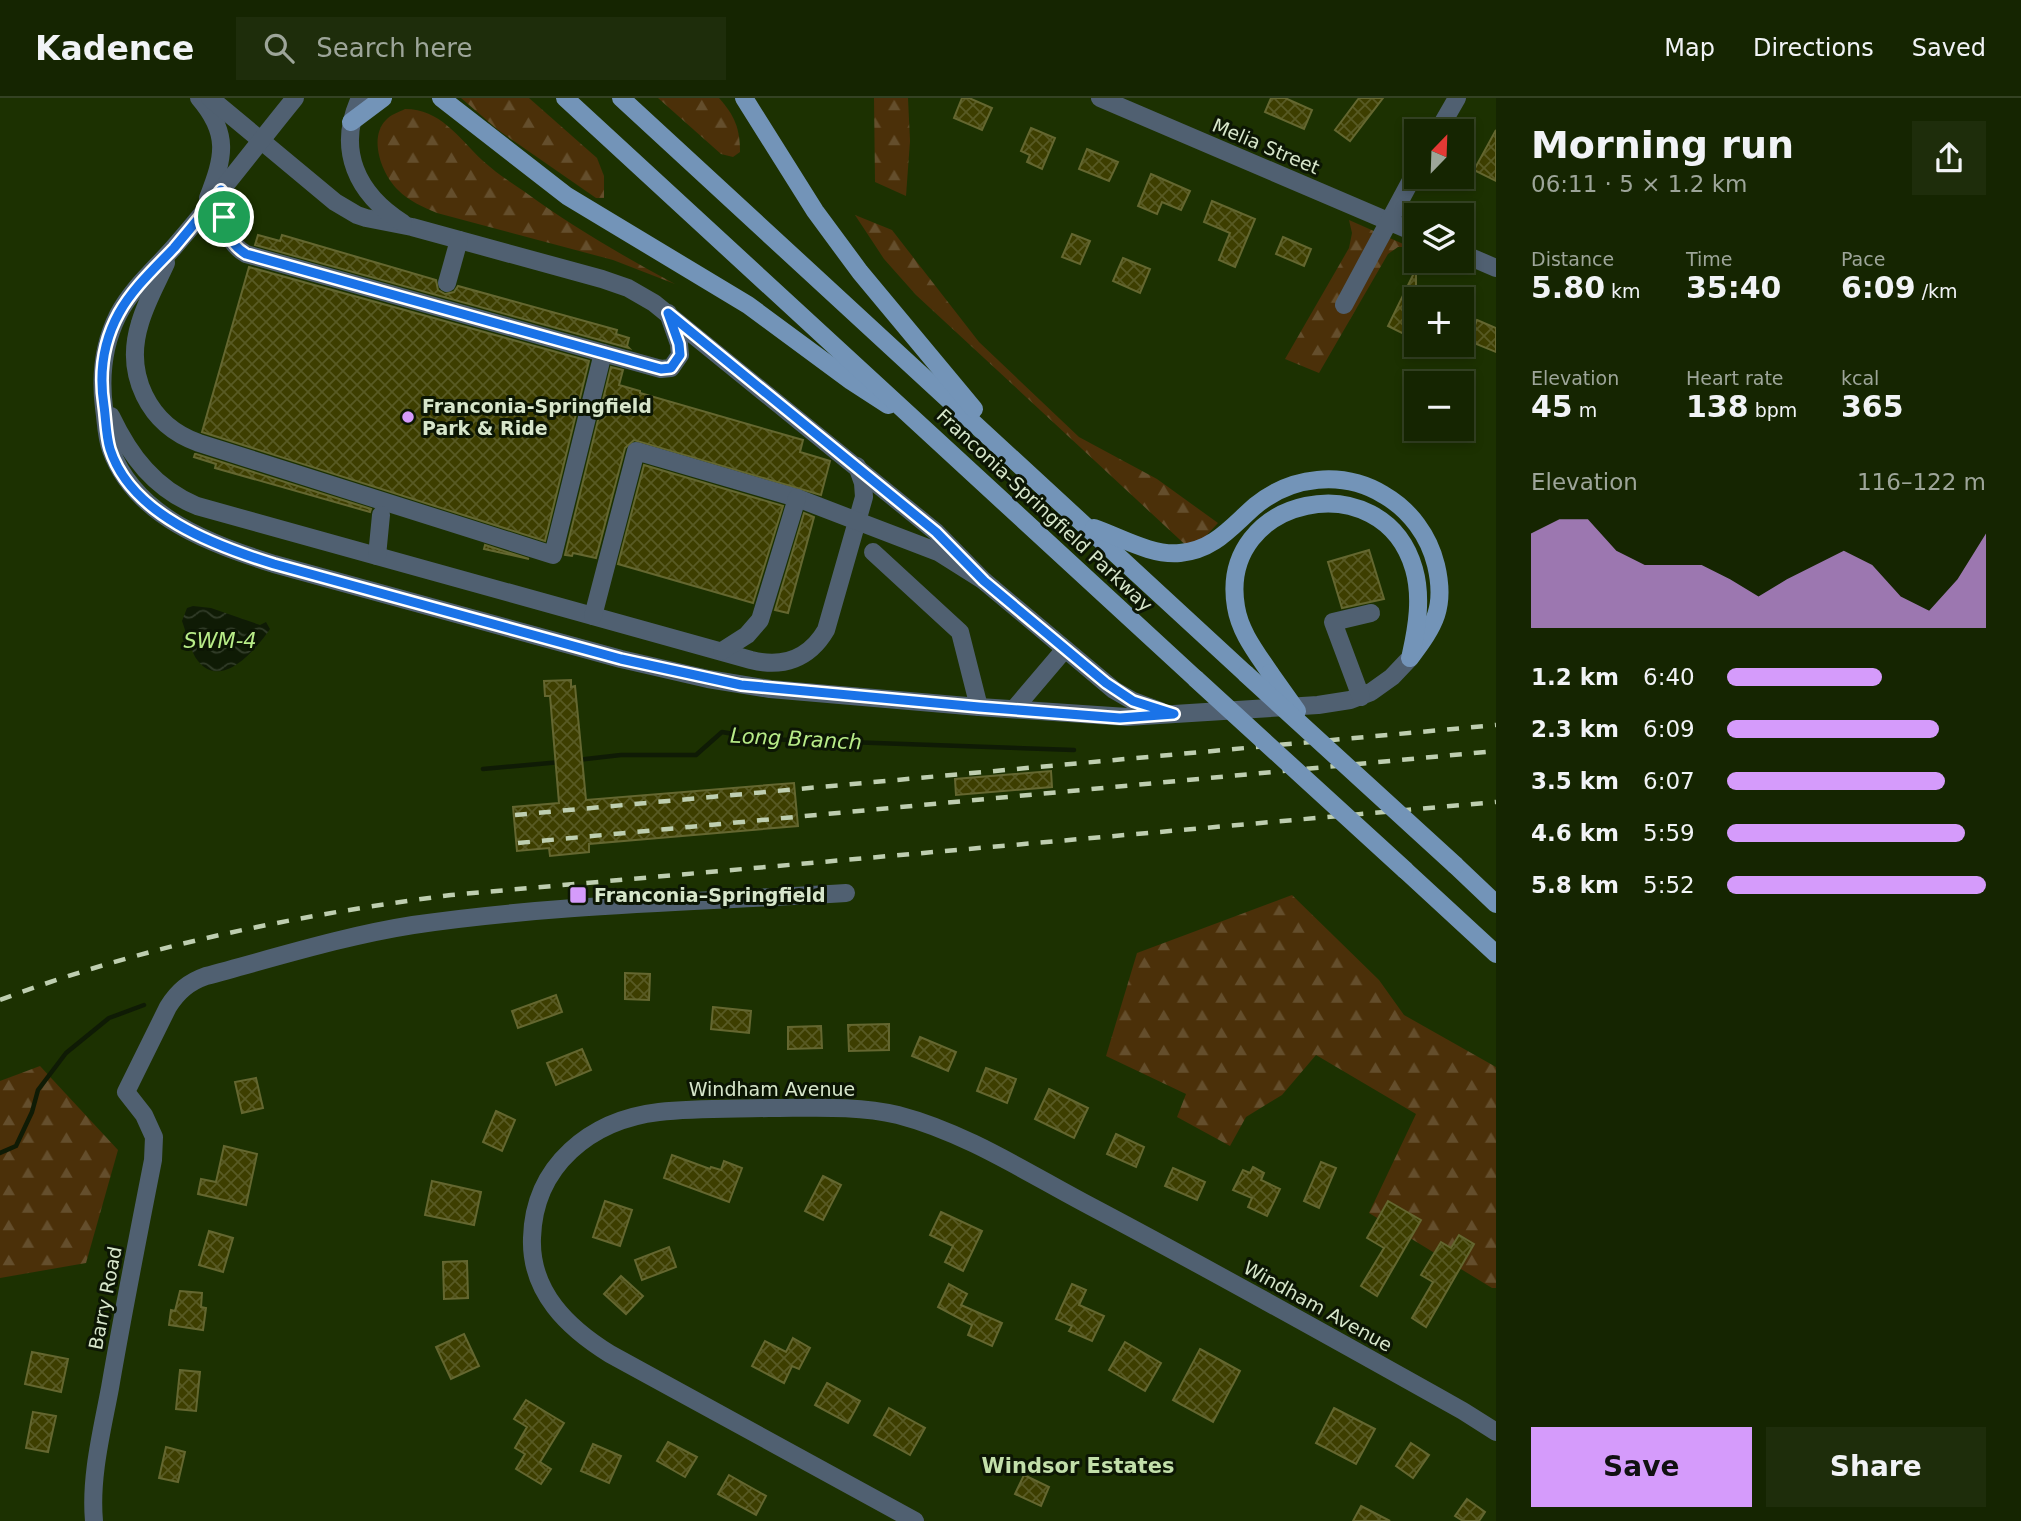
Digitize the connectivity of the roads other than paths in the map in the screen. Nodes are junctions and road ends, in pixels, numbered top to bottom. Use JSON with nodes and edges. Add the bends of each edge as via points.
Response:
{"nodes":[{"id":1,"x":199,"y":98,"type":"edge"},
{"id":2,"x":210,"y":98,"type":"edge"},
{"id":3,"x":295,"y":98,"type":"edge"},
{"id":4,"x":360,"y":98,"type":"edge"},
{"id":5,"x":383,"y":98,"type":"edge"},
{"id":6,"x":441,"y":98,"type":"edge"},
{"id":7,"x":565,"y":98,"type":"edge"},
{"id":8,"x":621,"y":98,"type":"edge"},
{"id":9,"x":744,"y":98,"type":"edge"},
{"id":10,"x":1100,"y":98,"type":"edge"},
{"id":11,"x":1457,"y":98,"type":"edge"},
{"id":12,"x":1445,"y":119,"type":"edge"},
{"id":13,"x":351,"y":122,"type":"junction"},
{"id":14,"x":261,"y":140,"type":"junction"},
{"id":15,"x":1406,"y":189,"type":"edge"},
{"id":16,"x":221,"y":190,"type":"junction"},
{"id":17,"x":202,"y":214,"type":"junction"},
{"id":18,"x":1388,"y":220,"type":"junction"},
{"id":19,"x":412,"y":227,"type":"junction"},
{"id":20,"x":1404,"y":227,"type":"edge"},
{"id":21,"x":458,"y":240,"type":"junction"},
{"id":22,"x":174,"y":247,"type":"junction"},
{"id":23,"x":1474,"y":259,"type":"edge"},
{"id":24,"x":1496,"y":268,"type":"edge"},
{"id":25,"x":447,"y":283,"type":"dead end"},
{"id":26,"x":1344,"y":305,"type":"dead end"},
{"id":27,"x":668,"y":313,"type":"junction"},
{"id":28,"x":603,"y":353,"type":"junction"},
{"id":29,"x":103,"y":401,"type":"junction"},
{"id":30,"x":927,"y":429,"type":"junction"},
{"id":31,"x":857,"y":466,"type":"junction"},
{"id":32,"x":1031,"y":475,"type":"junction"},
{"id":33,"x":797,"y":498,"type":"junction"},
{"id":34,"x":381,"y":515,"type":"dead end"},
{"id":35,"x":857,"y":522,"type":"junction"},
{"id":36,"x":1084,"y":524,"type":"junction"},
{"id":37,"x":899,"y":537,"type":"junction"},
{"id":38,"x":873,"y":552,"type":"junction"},
{"id":39,"x":377,"y":556,"type":"junction"},
{"id":40,"x":842,"y":575,"type":"junction"},
{"id":41,"x":984,"y":581,"type":"junction"},
{"id":42,"x":1371,"y":613,"type":"dead end"},
{"id":43,"x":593,"y":616,"type":"junction"},
{"id":44,"x":1065,"y":649,"type":"junction"},
{"id":45,"x":722,"y":651,"type":"junction"},
{"id":46,"x":1410,"y":658,"type":"junction"},
{"id":47,"x":1361,"y":697,"type":"junction"},
{"id":48,"x":979,"y":707,"type":"junction"},
{"id":49,"x":1014,"y":709,"type":"junction"},
{"id":50,"x":1174,"y":714,"type":"junction"},
{"id":51,"x":1315,"y":737,"type":"junction"},
{"id":52,"x":846,"y":893,"type":"dead end"},
{"id":53,"x":1496,"y":904,"type":"edge"},
{"id":54,"x":1496,"y":954,"type":"edge"},
{"id":55,"x":1496,"y":1432,"type":"edge"},
{"id":56,"x":94,"y":1521,"type":"edge"},
{"id":57,"x":915,"y":1521,"type":"edge"}],
"edges":[{"from":1,"to":17,"type":"street","via":[[216,120],[222,150]]},
{"from":2,"to":14,"type":"street"},
{"from":3,"to":14,"type":"street"},
{"from":4,"to":13,"type":"street"},
{"from":5,"to":13,"type":"main road"},
{"from":6,"to":30,"type":"main road","via":[[567,196],[748,304],[851,382]]},
{"from":7,"to":30,"type":"main road","name":"Franconia-Springfield Parkway"},
{"from":8,"to":32,"type":"main road","name":"Franconia-Springfield Parkway"},
{"from":9,"to":32,"type":"main road","via":[[860,272]]},
{"from":10,"to":18,"type":"street","name":"Melia Street"},
{"from":11,"to":12,"type":"street"},
{"from":13,"to":19,"type":"street","via":[[351,154],[365,189],[383,209]]},
{"from":14,"to":16,"type":"street"},
{"from":14,"to":19,"type":"street","via":[[350,211]]},
{"from":15,"to":18,"type":"street"},
{"from":16,"to":17,"type":"street"},
{"from":16,"to":28,"type":"street","via":[[225,225],[233,245],[246,254]]},
{"from":17,"to":22,"type":"street"},
{"from":18,"to":20,"type":"street","name":"Melia Street"},
{"from":18,"to":26,"type":"street"},
{"from":19,"to":21,"type":"street"},
{"from":21,"to":25,"type":"street"},
{"from":21,"to":27,"type":"street","via":[[615,283]]},
{"from":22,"to":28,"type":"street","via":[[140,323],[135,353],[139,384],[148,404],[169,427],[191,440],[553,555]]},
{"from":22,"to":29,"type":"street","via":[[136,287],[113,326],[104,355]]},
{"from":23,"to":24,"type":"street"},
{"from":27,"to":28,"type":"street","via":[[680,350],[671,368],[654,368]]},
{"from":27,"to":31,"type":"street"},
{"from":29,"to":39,"type":"street","via":[[141,467],[175,496],[207,510]]},
{"from":29,"to":48,"type":"street","via":[[110,449],[138,492],[184,529],[252,557],[681,673],[770,689]]},
{"from":30,"to":54,"type":"main road","name":"Franconia-Springfield Parkway","bridge":true},
{"from":31,"to":35,"type":"street","via":[[864,490]]},
{"from":31,"to":41,"type":"street","via":[[936,532]]},
{"from":32,"to":36,"type":"main road","name":"Franconia-Springfield Parkway"},
{"from":33,"to":35,"type":"street"},
{"from":33,"to":43,"type":"street","via":[[636,452]]},
{"from":33,"to":45,"type":"street","via":[[766,607],[753,630]]},
{"from":34,"to":39,"type":"street"},
{"from":35,"to":37,"type":"street"},
{"from":35,"to":40,"type":"street"},
{"from":36,"to":46,"type":"main road","via":[[1145,547],[1178,553],[1216,542],[1262,501],[1294,484],[1332,480],[1369,487],[1411,517],[1431,548],[1437,569],[1437,615]]},
{"from":36,"to":51,"type":"main road","name":"Franconia-Springfield Parkway","bridge":true},
{"from":37,"to":38,"type":"street"},
{"from":37,"to":41,"type":"street","via":[[938,552]]},
{"from":38,"to":40,"type":"street"},
{"from":38,"to":48,"type":"street","via":[[960,632]]},
{"from":39,"to":43,"type":"street"},
{"from":40,"to":45,"type":"street","via":[[826,630],[799,657],[772,664]]},
{"from":41,"to":44,"type":"street"},
{"from":42,"to":47,"type":"street","via":[[1333,622]]},
{"from":43,"to":45,"type":"street"},
{"from":44,"to":49,"type":"street"},
{"from":44,"to":50,"type":"street","via":[[1123,696]]},
{"from":46,"to":47,"type":"street","via":[[1382,686]]},
{"from":46,"to":51,"type":"main road","bridge":true,"via":[[1418,593],[1414,569],[1403,545],[1386,525],[1363,511],[1323,503],[1296,508],[1272,520],[1252,539],[1241,559],[1236,608],[1245,634]]},
{"from":47,"to":50,"type":"street","via":[[1318,705]]},
{"from":48,"to":49,"type":"street"},
{"from":49,"to":50,"type":"street","via":[[1120,718]]},
{"from":51,"to":53,"type":"main road","name":"Franconia-Springfield Parkway","bridge":true},
{"from":52,"to":56,"type":"street","name":"Barry Road","via":[[486,915],[331,944],[187,985],[175,996],[126,1092],[154,1137],[153,1160],[96,1471]]},
{"from":55,"to":57,"type":"street","name":"Windham Avenue","via":[[1179,1253],[970,1143],[911,1119],[843,1109],[671,1111],[622,1119],[581,1141],[551,1175],[533,1223],[534,1265],[542,1289],[558,1313],[610,1354]]}]}
